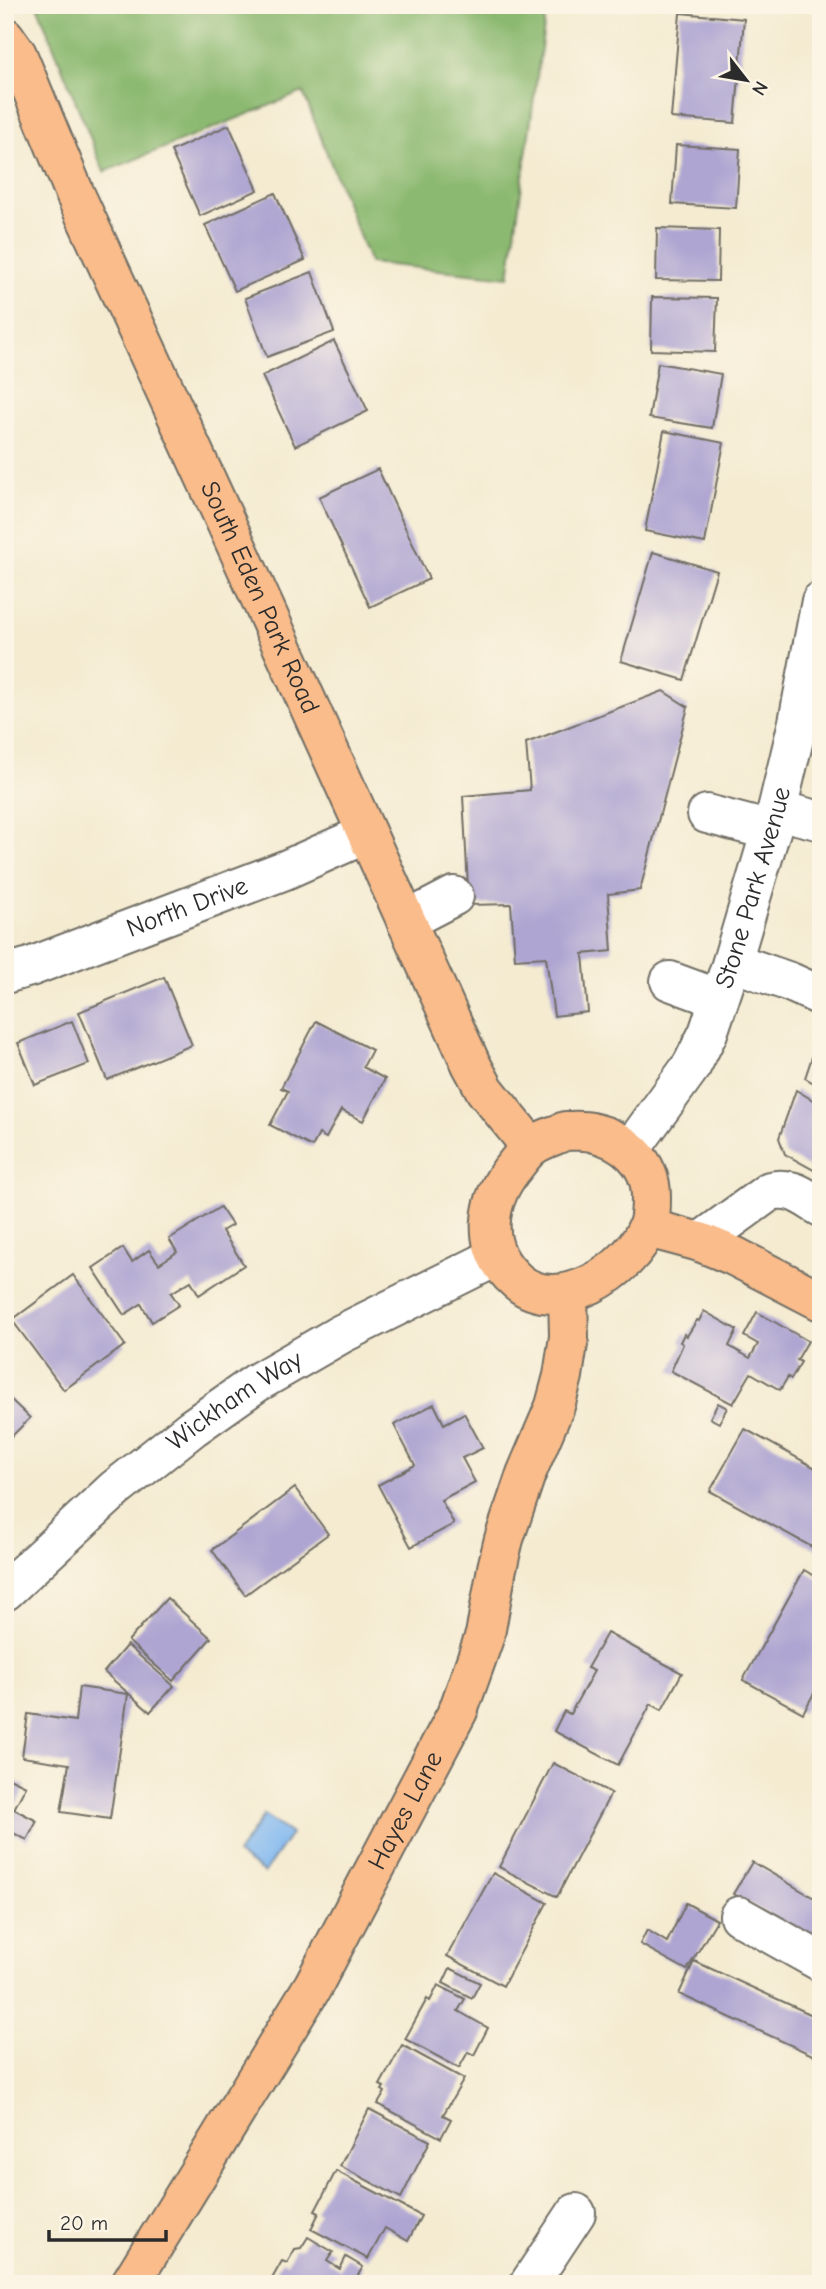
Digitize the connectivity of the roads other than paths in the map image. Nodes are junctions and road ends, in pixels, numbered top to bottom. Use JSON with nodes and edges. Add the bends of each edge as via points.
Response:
{"nodes":[{"id":1,"x":5,"y":37,"type":"edge"},
{"id":2,"x":821,"y":601,"type":"edge"},
{"id":3,"x":707,"y":814,"type":"dead end"},
{"id":4,"x":774,"y":821,"type":"junction"},
{"id":5,"x":821,"y":821,"type":"edge"},
{"id":6,"x":366,"y":834,"type":"junction"},
{"id":7,"x":453,"y":896,"type":"dead end"},
{"id":8,"x":406,"y":921,"type":"junction"},
{"id":9,"x":732,"y":962,"type":"junction"},
{"id":10,"x":5,"y":974,"type":"edge"},
{"id":11,"x":670,"y":981,"type":"dead end"},
{"id":12,"x":821,"y":996,"type":"edge"},
{"id":13,"x":719,"y":999,"type":"junction"},
{"id":14,"x":531,"y":1147,"type":"junction"},
{"id":15,"x":631,"y":1149,"type":"junction"},
{"id":16,"x":821,"y":1207,"type":"edge"},
{"id":17,"x":648,"y":1227,"type":"junction"},
{"id":18,"x":700,"y":1242,"type":"junction"},
{"id":19,"x":496,"y":1257,"type":"junction"},
{"id":20,"x":568,"y":1294,"type":"junction"},
{"id":21,"x":821,"y":1301,"type":"edge"},
{"id":22,"x":5,"y":1591,"type":"edge"},
{"id":23,"x":739,"y":1916,"type":"dead end"},
{"id":24,"x":821,"y":1962,"type":"edge"},
{"id":25,"x":576,"y":2213,"type":"dead end"},
{"id":26,"x":130,"y":2284,"type":"edge"},
{"id":27,"x":529,"y":2284,"type":"edge"}],
"edges":[{"from":1,"to":6,"type":"main road","name":"South Eden Park Road","via":[[17,54],[75,194]]},
{"from":2,"to":4,"type":"street","name":"Stone Park Avenue"},
{"from":3,"to":4,"type":"street"},
{"from":4,"to":5,"type":"street"},
{"from":4,"to":9,"type":"street","name":"Stone Park Avenue"},
{"from":6,"to":8,"type":"main road","name":"South Eden Park Road"},
{"from":6,"to":10,"type":"street","name":"North Drive","via":[[285,870]]},
{"from":7,"to":8,"type":"street"},
{"from":8,"to":14,"type":"main road","name":"South Eden Park Road","via":[[477,1076]]},
{"from":9,"to":12,"type":"street"},
{"from":9,"to":13,"type":"street","name":"Stone Park Avenue"},
{"from":11,"to":13,"type":"street"},
{"from":13,"to":15,"type":"street","name":"Stone Park Avenue","via":[[702,1049]]},
{"from":14,"to":15,"type":"main road","via":[[565,1131],[590,1131]]},
{"from":14,"to":19,"type":"main road","via":[[504,1178],[494,1198],[490,1223]]},
{"from":15,"to":17,"type":"main road","via":[[651,1182]]},
{"from":16,"to":18,"type":"street","via":[[792,1190],[770,1191]]},
{"from":17,"to":18,"type":"main road"},
{"from":17,"to":20,"type":"main road","via":[[624,1262]]},
{"from":18,"to":21,"type":"main road"},
{"from":19,"to":20,"type":"main road","via":[[523,1286],[539,1293]]},
{"from":19,"to":22,"type":"street","name":"Wickham Way","via":[[341,1334],[256,1383],[144,1465]]},
{"from":20,"to":26,"type":"main road","name":"Hayes Lane","via":[[569,1337],[563,1376],[504,1539],[485,1634],[458,1711],[313,1986]]},
{"from":23,"to":24,"type":"street"},
{"from":25,"to":27,"type":"street"}]}
